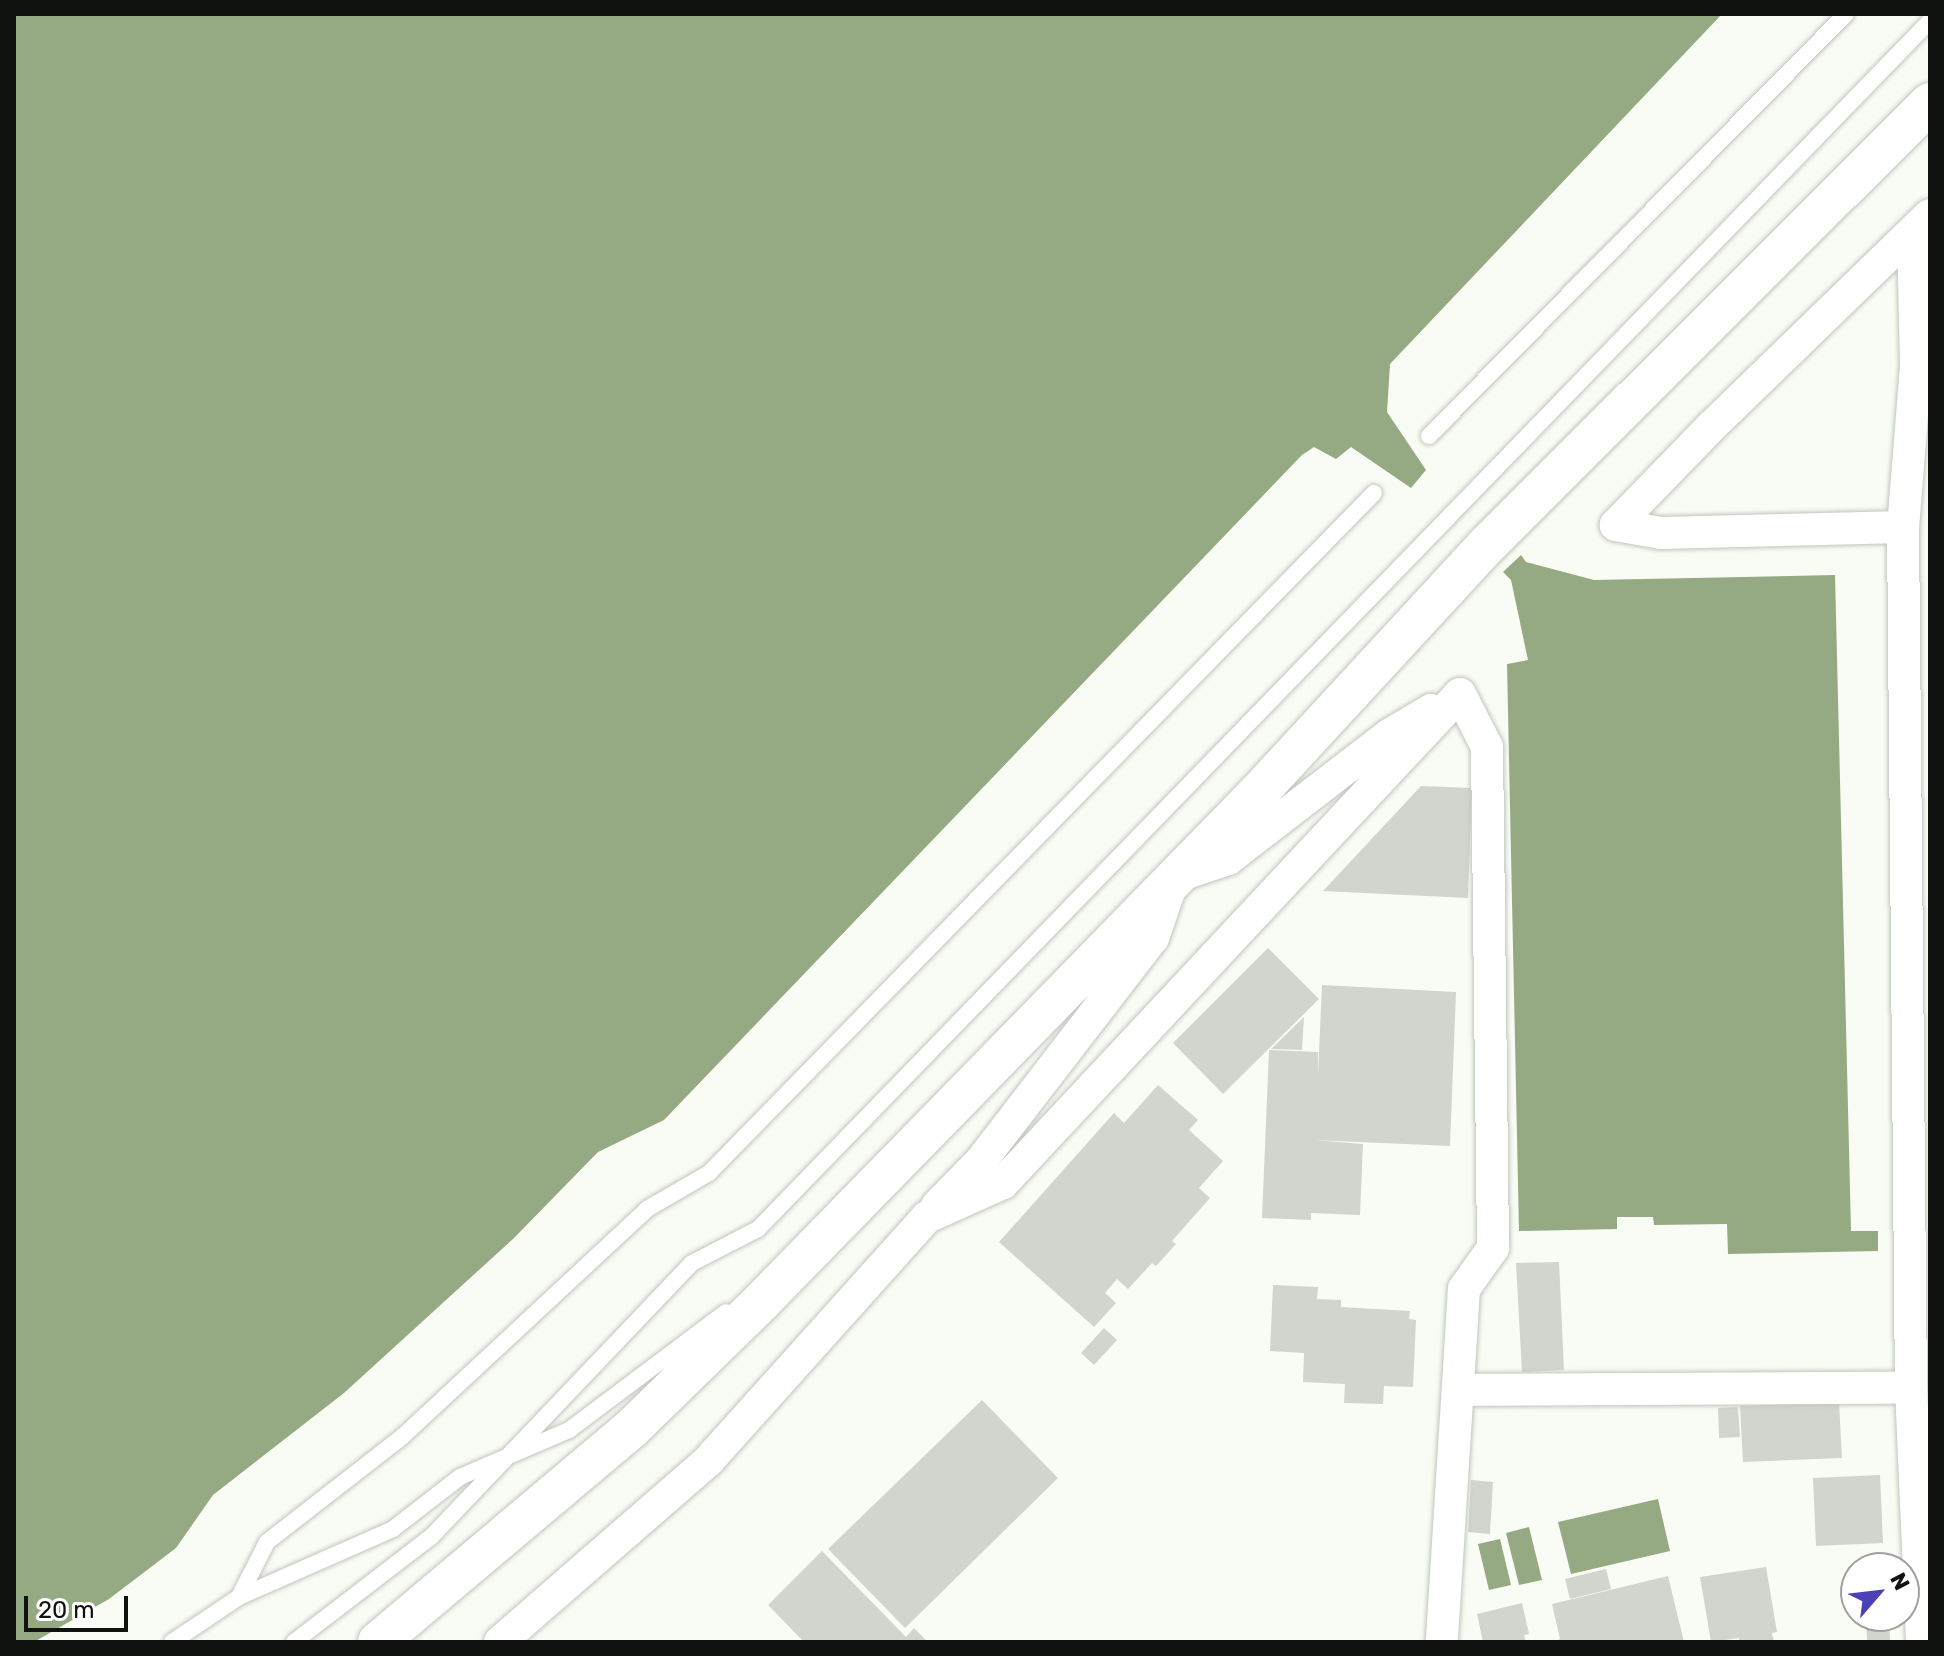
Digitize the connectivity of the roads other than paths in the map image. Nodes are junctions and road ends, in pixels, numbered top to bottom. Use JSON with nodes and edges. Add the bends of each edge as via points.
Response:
{"nodes":[{"id":1,"x":1846,"y":14,"type":"edge"},
{"id":2,"x":1930,"y":21,"type":"edge"},
{"id":3,"x":1930,"y":103,"type":"edge"},
{"id":4,"x":1922,"y":224,"type":"edge"},
{"id":5,"x":1429,"y":436,"type":"dead end"},
{"id":6,"x":1374,"y":493,"type":"dead end"},
{"id":7,"x":1903,"y":527,"type":"junction"},
{"id":8,"x":1917,"y":573,"type":"edge"},
{"id":9,"x":1460,"y":694,"type":"junction"},
{"id":10,"x":1174,"y":877,"type":"junction"},
{"id":11,"x":927,"y":1217,"type":"junction"},
{"id":12,"x":761,"y":1302,"type":"junction"},
{"id":13,"x":1911,"y":1388,"type":"junction"},
{"id":14,"x":1458,"y":1390,"type":"junction"},
{"id":15,"x":507,"y":1457,"type":"junction"},
{"id":16,"x":239,"y":1597,"type":"junction"},
{"id":17,"x":172,"y":1642,"type":"edge"},
{"id":18,"x":294,"y":1642,"type":"edge"},
{"id":19,"x":378,"y":1642,"type":"edge"},
{"id":20,"x":500,"y":1642,"type":"edge"},
{"id":21,"x":1442,"y":1642,"type":"edge"},
{"id":22,"x":1922,"y":1642,"type":"edge"}],
"edges":[{"from":1,"to":5,"type":"lane"},
{"from":2,"to":15,"type":"lane","via":[[758,1229],[692,1263]]},
{"from":3,"to":10,"type":"street","via":[[1486,546]]},
{"from":4,"to":7,"type":"street"},
{"from":4,"to":7,"type":"street","via":[[1616,525],[1661,533]]},
{"from":6,"to":16,"type":"lane","via":[[709,1173],[647,1209],[403,1436],[267,1542]]},
{"from":7,"to":8,"type":"street"},
{"from":8,"to":13,"type":"street"},
{"from":9,"to":10,"type":"street","via":[[1389,735],[1228,859]]},
{"from":9,"to":11,"type":"street","via":[[1003,1183]]},
{"from":9,"to":14,"type":"street","via":[[1487,747],[1493,1248],[1464,1289]]},
{"from":10,"to":11,"type":"street","via":[[1153,938],[981,1161]]},
{"from":10,"to":12,"type":"street"},
{"from":11,"to":20,"type":"street","via":[[709,1460]]},
{"from":12,"to":15,"type":"lane","via":[[736,1304],[569,1430]]},
{"from":12,"to":19,"type":"street","via":[[631,1429]]},
{"from":13,"to":14,"type":"street"},
{"from":13,"to":22,"type":"street"},
{"from":14,"to":21,"type":"street"},
{"from":15,"to":16,"type":"lane","via":[[460,1477],[393,1529]]},
{"from":15,"to":18,"type":"lane","via":[[431,1537]]},
{"from":16,"to":17,"type":"lane"}]}
